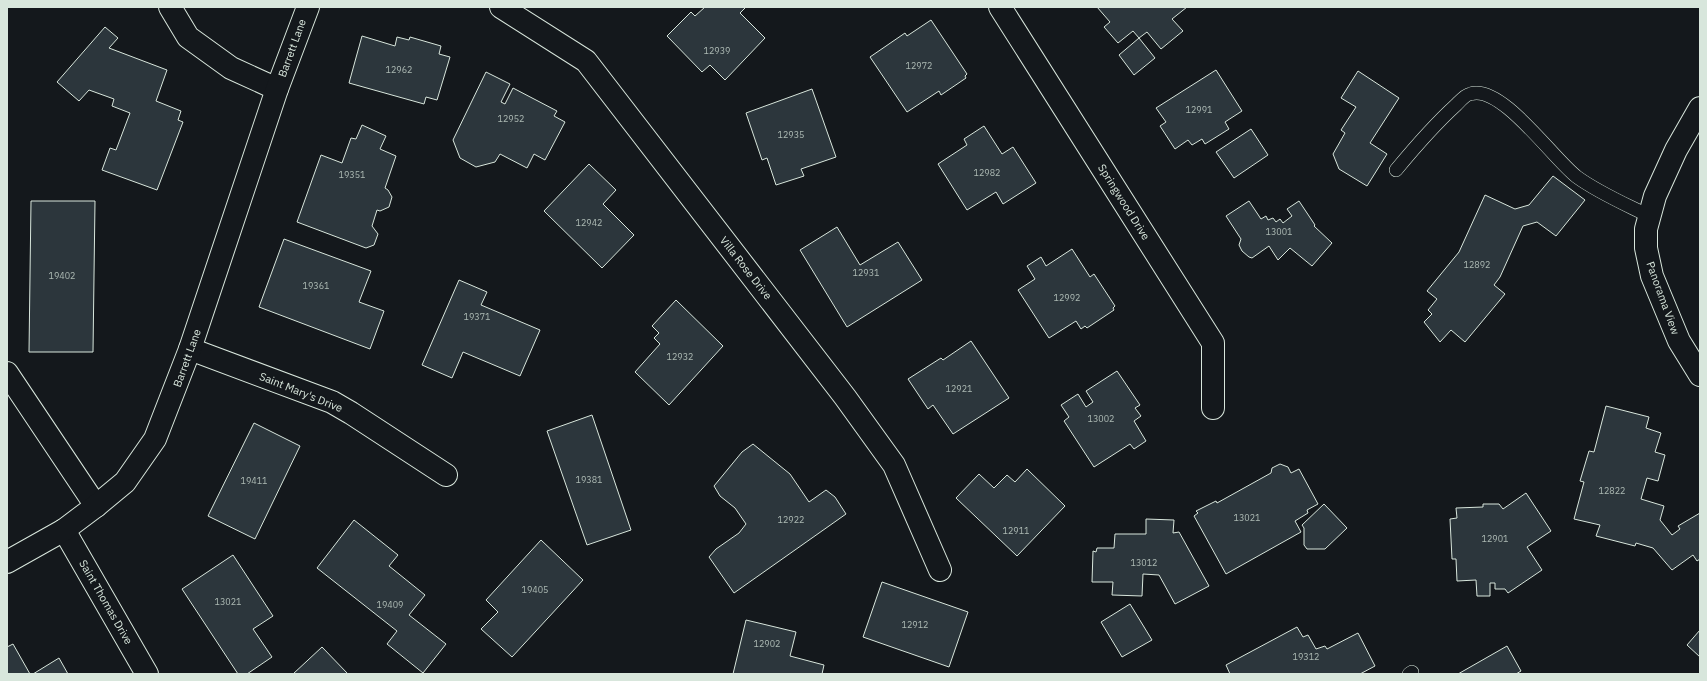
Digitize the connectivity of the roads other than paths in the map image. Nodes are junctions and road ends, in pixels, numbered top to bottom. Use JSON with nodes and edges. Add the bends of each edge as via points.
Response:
{"nodes":[{"id":1,"x":170,"y":7,"type":"edge"},
{"id":2,"x":308,"y":7,"type":"edge"},
{"id":3,"x":501,"y":7,"type":"edge"},
{"id":4,"x":1000,"y":7,"type":"edge"},
{"id":5,"x":277,"y":89,"type":"junction"},
{"id":6,"x":1700,"y":108,"type":"edge"},
{"id":7,"x":1396,"y":170,"type":"dead end"},
{"id":8,"x":1649,"y":216,"type":"junction"},
{"id":9,"x":190,"y":349,"type":"junction"},
{"id":10,"x":7,"y":373,"type":"edge"},
{"id":11,"x":1700,"y":375,"type":"edge"},
{"id":12,"x":1213,"y":408,"type":"dead end"},
{"id":13,"x":446,"y":475,"type":"dead end"},
{"id":14,"x":96,"y":506,"type":"junction"},
{"id":15,"x":64,"y":530,"type":"junction"},
{"id":16,"x":7,"y":562,"type":"edge"},
{"id":17,"x":940,"y":570,"type":"dead end"},
{"id":18,"x":147,"y":674,"type":"edge"}],
"edges":[{"from":1,"to":5,"type":"street","name":"Barrett Lane","via":[[188,37],[231,68]]},
{"from":2,"to":5,"type":"street","name":"Barrett Lane"},
{"from":3,"to":17,"type":"street","name":"Villa Rose Drive","via":[[586,61],[845,397],[894,465]]},
{"from":4,"to":12,"type":"street","name":"Springwood Drive","via":[[1213,343]]},
{"from":5,"to":9,"type":"street","name":"Barrett Lane"},
{"from":6,"to":8,"type":"street","name":"Panorama View","via":[[1676,150],[1655,196]]},
{"from":7,"to":8,"type":"lane","via":[[1436,123],[1469,94],[1488,94],[1531,129],[1576,176]]},
{"from":8,"to":11,"type":"street","name":"Panorama View","via":[[1646,248],[1652,276],[1678,341]]},
{"from":9,"to":13,"type":"street","name":"Saint Mary's Drive","via":[[332,402]]},
{"from":9,"to":14,"type":"street","name":"Barrett Lane","via":[[155,439],[125,482]]},
{"from":10,"to":14,"type":"street"},
{"from":14,"to":15,"type":"street","name":"Barrett Lane"},
{"from":15,"to":16,"type":"street","name":"Barrett Lane"},
{"from":15,"to":18,"type":"street","name":"Saint Thomas Drive"}]}
